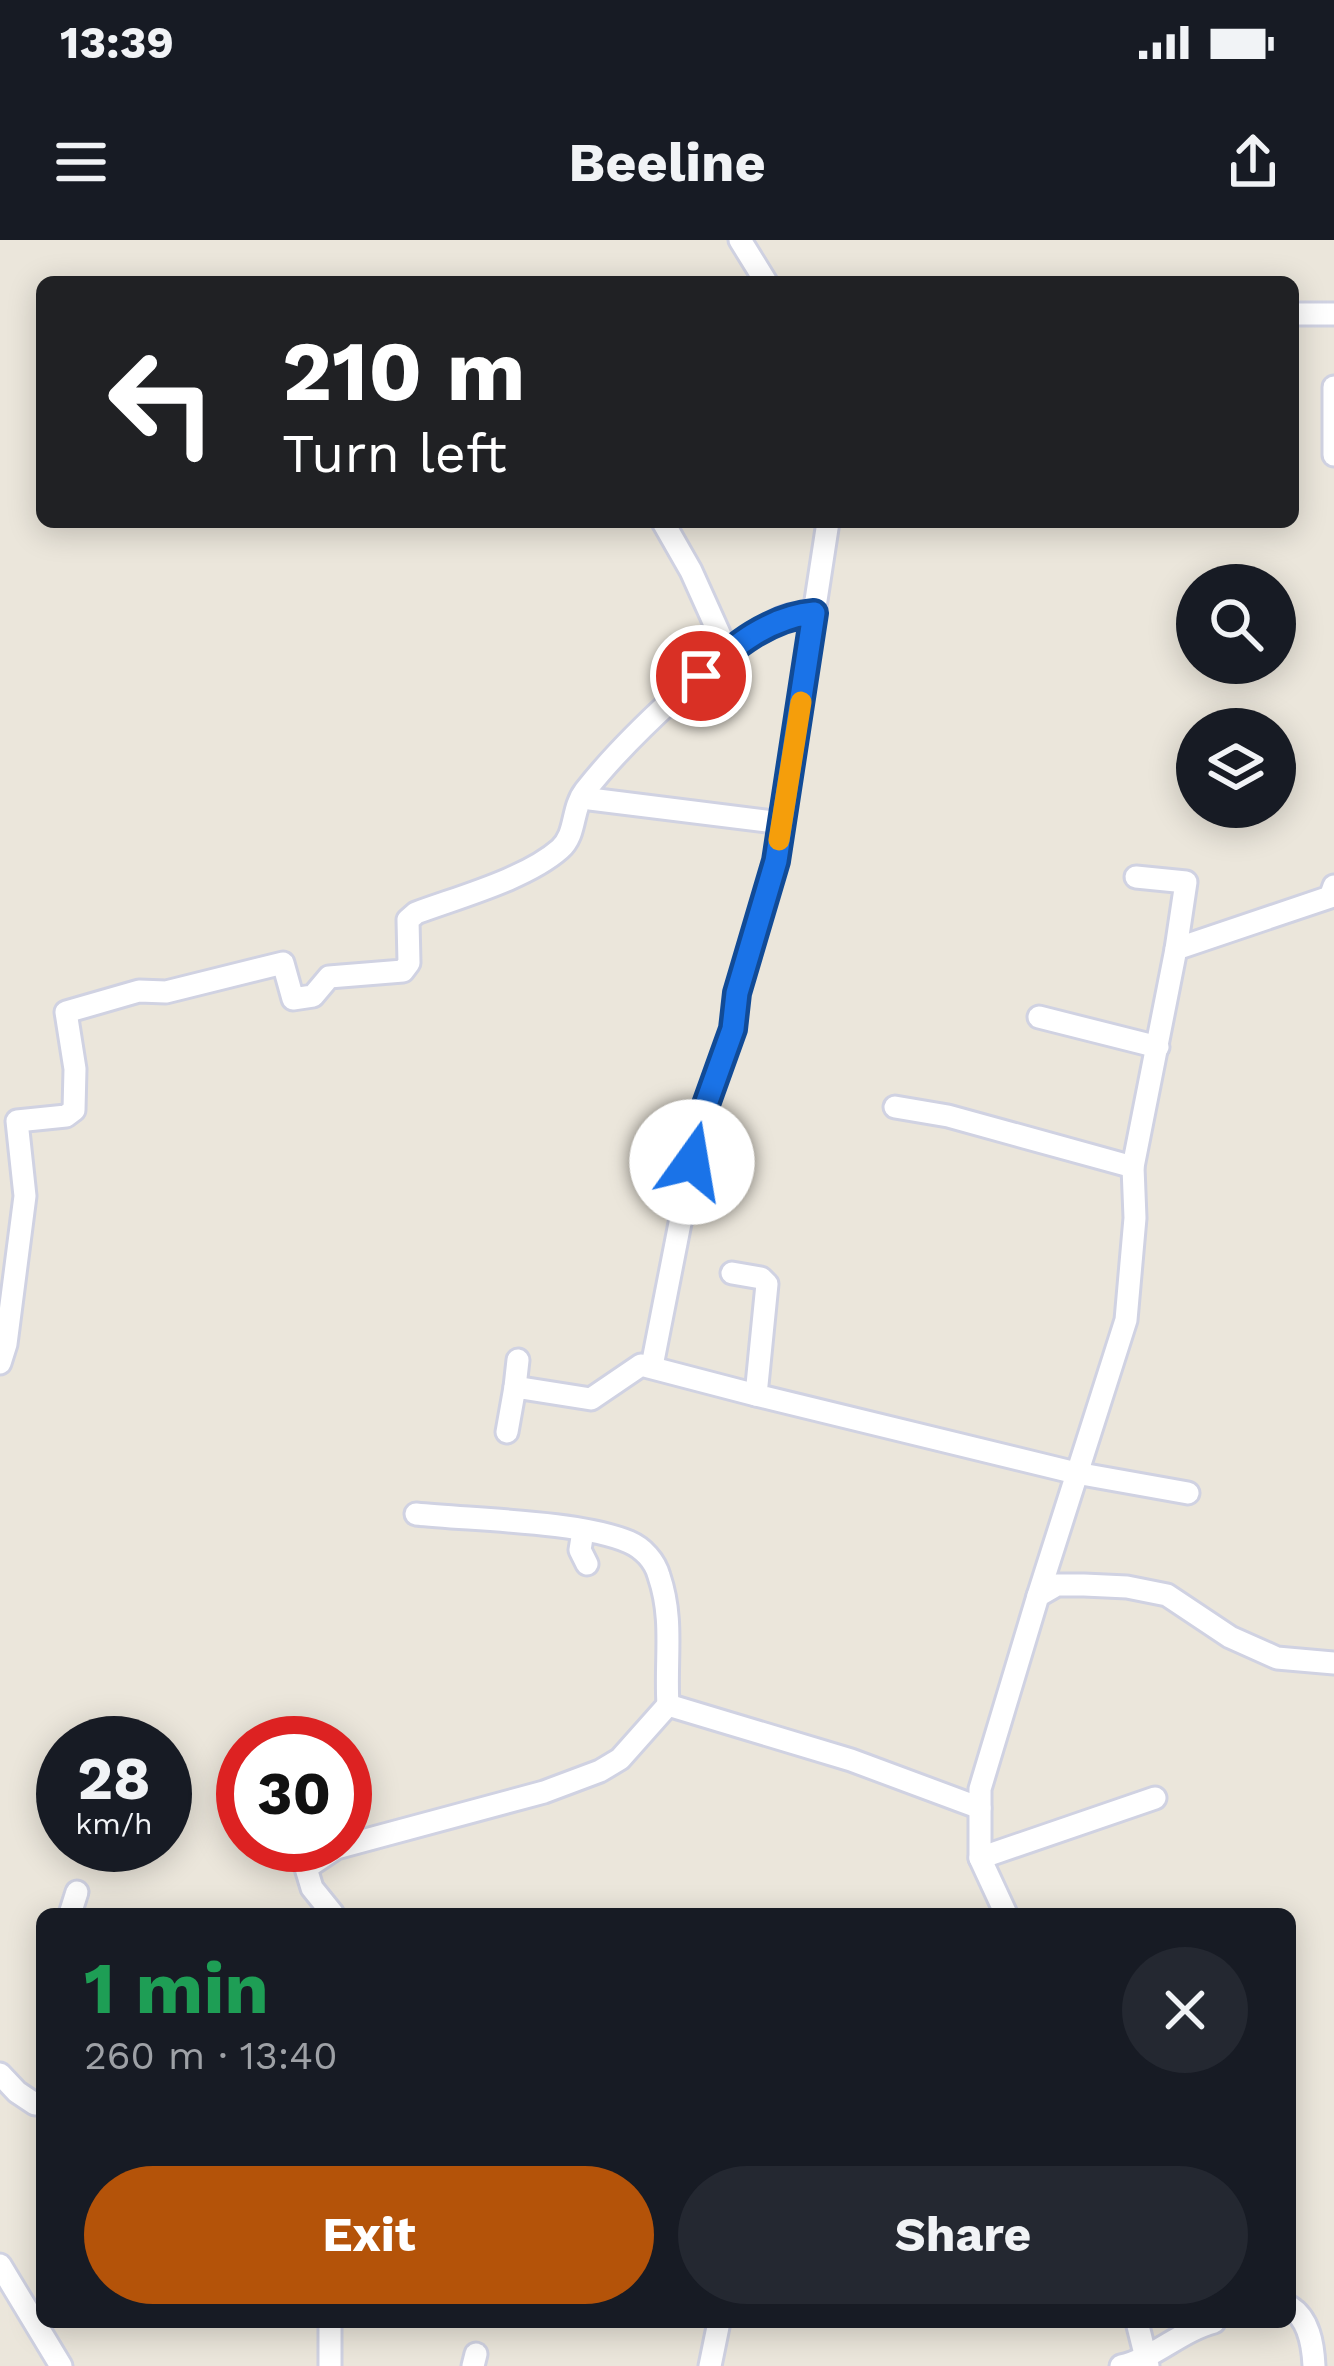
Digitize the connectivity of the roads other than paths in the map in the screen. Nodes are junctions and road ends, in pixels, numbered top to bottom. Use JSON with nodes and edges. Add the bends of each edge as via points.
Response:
{"nodes":[{"id":1,"x":740,"y":240,"type":"edge"},
{"id":2,"x":762,"y":276,"type":"edge"},
{"id":3,"x":1299,"y":314,"type":"edge"},
{"id":4,"x":1334,"y":314,"type":"edge"},
{"id":5,"x":1334,"y":387,"type":"edge"},
{"id":6,"x":1334,"y":455,"type":"edge"},
{"id":7,"x":666,"y":528,"type":"edge"},
{"id":8,"x":828,"y":528,"type":"edge"},
{"id":9,"x":814,"y":613,"type":"junction"},
{"id":10,"x":727,"y":652,"type":"junction"},
{"id":11,"x":590,"y":800,"type":"dead end"},
{"id":12,"x":782,"y":823,"type":"junction"},
{"id":13,"x":1136,"y":878,"type":"dead end"},
{"id":14,"x":1334,"y":886,"type":"edge"},
{"id":15,"x":1176,"y":949,"type":"junction"},
{"id":16,"x":1039,"y":1018,"type":"dead end"},
{"id":17,"x":1158,"y":1047,"type":"junction"},
{"id":18,"x":895,"y":1107,"type":"dead end"},
{"id":19,"x":1132,"y":1167,"type":"junction"},
{"id":20,"x":732,"y":1273,"type":"dead end"},
{"id":21,"x":6,"y":1306,"type":"edge"},
{"id":22,"x":518,"y":1360,"type":"dead end"},
{"id":23,"x":0,"y":1363,"type":"edge"},
{"id":24,"x":652,"y":1366,"type":"junction"},
{"id":25,"x":515,"y":1387,"type":"junction"},
{"id":26,"x":756,"y":1395,"type":"junction"},
{"id":27,"x":507,"y":1432,"type":"dead end"},
{"id":28,"x":1076,"y":1473,"type":"junction"},
{"id":29,"x":1188,"y":1493,"type":"dead end"},
{"id":30,"x":416,"y":1514,"type":"dead end"},
{"id":31,"x":583,"y":1531,"type":"junction"},
{"id":32,"x":587,"y":1564,"type":"dead end"},
{"id":33,"x":1038,"y":1596,"type":"junction"},
{"id":34,"x":1334,"y":1663,"type":"edge"},
{"id":35,"x":668,"y":1705,"type":"junction"},
{"id":36,"x":1155,"y":1798,"type":"dead end"},
{"id":37,"x":980,"y":1808,"type":"junction"},
{"id":38,"x":980,"y":1858,"type":"junction"},
{"id":39,"x":328,"y":1908,"type":"edge"},
{"id":40,"x":1003,"y":1908,"type":"edge"},
{"id":41,"x":0,"y":2074,"type":"edge"},
{"id":42,"x":36,"y":2100,"type":"edge"},
{"id":43,"x":0,"y":2265,"type":"edge"},
{"id":44,"x":1296,"y":2311,"type":"edge"},
{"id":45,"x":36,"y":2325,"type":"edge"},
{"id":46,"x":38,"y":2328,"type":"edge"},
{"id":47,"x":330,"y":2328,"type":"edge"},
{"id":48,"x":717,"y":2328,"type":"edge"},
{"id":49,"x":1139,"y":2328,"type":"edge"},
{"id":50,"x":1198,"y":2328,"type":"edge"},
{"id":51,"x":1148,"y":2362,"type":"edge"},
{"id":52,"x":61,"y":2366,"type":"edge"},
{"id":53,"x":330,"y":2366,"type":"edge"},
{"id":54,"x":710,"y":2366,"type":"edge"},
{"id":55,"x":1121,"y":2366,"type":"edge"},
{"id":56,"x":1314,"y":2366,"type":"edge"}],
"edges":[{"from":1,"to":2,"type":"street"},
{"from":3,"to":4,"type":"street"},
{"from":5,"to":6,"type":"street"},
{"from":7,"to":10,"type":"street"},
{"from":8,"to":9,"type":"street"},
{"from":9,"to":10,"type":"street","via":[[776,620]]},
{"from":9,"to":12,"type":"street"},
{"from":10,"to":21,"type":"street","via":[[581,795],[570,838],[558,851],[408,920],[403,971],[329,977],[313,996],[293,999],[283,963],[66,1012],[74,1110],[17,1121],[26,1196]]},
{"from":11,"to":12,"type":"street"},
{"from":12,"to":24,"type":"street","via":[[733,1029],[700,1121]]},
{"from":13,"to":15,"type":"street","via":[[1186,882]]},
{"from":14,"to":15,"type":"street","via":[[1330,897]]},
{"from":15,"to":17,"type":"street"},
{"from":16,"to":17,"type":"street"},
{"from":17,"to":19,"type":"street"},
{"from":18,"to":19,"type":"street"},
{"from":19,"to":28,"type":"street","via":[[1126,1320]]},
{"from":20,"to":26,"type":"street","via":[[766,1283]]},
{"from":21,"to":23,"type":"street"},
{"from":22,"to":25,"type":"street"},
{"from":24,"to":25,"type":"street","via":[[633,1367],[591,1399]]},
{"from":24,"to":26,"type":"street"},
{"from":25,"to":27,"type":"street"},
{"from":26,"to":28,"type":"street"},
{"from":28,"to":29,"type":"street"},
{"from":28,"to":33,"type":"street"},
{"from":30,"to":31,"type":"street"},
{"from":31,"to":32,"type":"street"},
{"from":31,"to":35,"type":"street","via":[[628,1542],[654,1562],[671,1641]]},
{"from":33,"to":34,"type":"street","via":[[1057,1585],[1167,1595],[1276,1658]]},
{"from":33,"to":37,"type":"street"},
{"from":35,"to":37,"type":"street"},
{"from":35,"to":39,"type":"street","via":[[600,1771],[336,1848],[306,1868]]},
{"from":36,"to":38,"type":"street"},
{"from":37,"to":38,"type":"street"},
{"from":38,"to":40,"type":"street"},
{"from":41,"to":42,"type":"street"},
{"from":43,"to":45,"type":"street"},
{"from":44,"to":56,"type":"street"},
{"from":46,"to":52,"type":"street"},
{"from":47,"to":53,"type":"street"},
{"from":48,"to":54,"type":"street"},
{"from":49,"to":51,"type":"street"},
{"from":50,"to":51,"type":"street"},
{"from":51,"to":55,"type":"street"}]}
